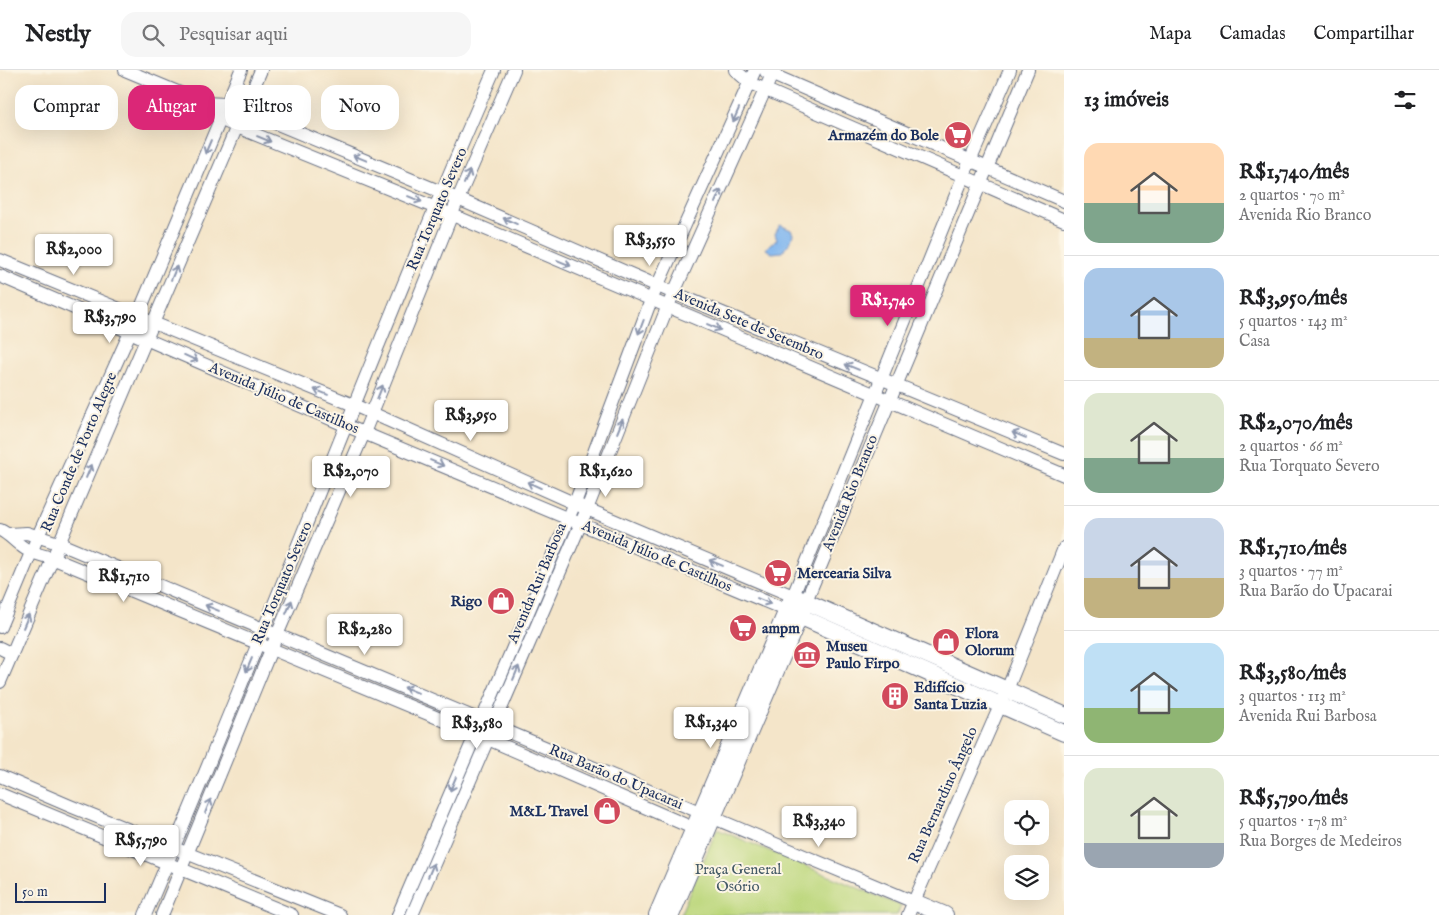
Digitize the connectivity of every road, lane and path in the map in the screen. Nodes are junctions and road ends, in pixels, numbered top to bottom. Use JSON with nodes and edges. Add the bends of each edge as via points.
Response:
{"nodes":[{"id":1,"x":125,"y":70,"type":"edge"},
{"id":2,"x":241,"y":70,"type":"edge"},
{"id":3,"x":261,"y":70,"type":"edge"},
{"id":4,"x":494,"y":70,"type":"edge"},
{"id":5,"x":514,"y":70,"type":"edge"},
{"id":6,"x":738,"y":70,"type":"edge"},
{"id":7,"x":755,"y":70,"type":"edge"},
{"id":8,"x":1010,"y":70,"type":"edge"},
{"id":9,"x":1028,"y":70,"type":"edge"},
{"id":10,"x":769,"y":72,"type":"edge"},
{"id":11,"x":750,"y":83,"type":"junction"},
{"id":12,"x":160,"y":85,"type":"edge"},
{"id":13,"x":234,"y":85,"type":"edge"},
{"id":14,"x":255,"y":85,"type":"edge"},
{"id":15,"x":766,"y":90,"type":"junction"},
{"id":16,"x":225,"y":106,"type":"edge"},
{"id":17,"x":215,"y":114,"type":"edge"},
{"id":18,"x":220,"y":119,"type":"junction"},
{"id":19,"x":225,"y":122,"type":"edge"},
{"id":20,"x":236,"y":130,"type":"edge"},
{"id":21,"x":242,"y":130,"type":"edge"},
{"id":22,"x":292,"y":130,"type":"edge"},
{"id":23,"x":467,"y":133,"type":"junction"},
{"id":24,"x":484,"y":140,"type":"junction"},
{"id":25,"x":971,"y":161,"type":"junction"},
{"id":26,"x":987,"y":167,"type":"junction"},
{"id":27,"x":391,"y":171,"type":"junction"},
{"id":28,"x":964,"y":175,"type":"junction"},
{"id":29,"x":981,"y":182,"type":"junction"},
{"id":30,"x":384,"y":187,"type":"junction"},
{"id":31,"x":442,"y":192,"type":"junction"},
{"id":32,"x":458,"y":199,"type":"junction"},
{"id":33,"x":1064,"y":201,"type":"edge"},
{"id":34,"x":436,"y":208,"type":"junction"},
{"id":35,"x":451,"y":215,"type":"junction"},
{"id":36,"x":178,"y":218,"type":"junction"},
{"id":37,"x":1064,"y":220,"type":"edge"},
{"id":38,"x":194,"y":227,"type":"junction"},
{"id":39,"x":681,"y":235,"type":"junction"},
{"id":40,"x":697,"y":242,"type":"junction"},
{"id":41,"x":1,"y":263,"type":"edge"},
{"id":42,"x":0,"y":276,"type":"edge"},
{"id":43,"x":658,"y":286,"type":"junction"},
{"id":44,"x":674,"y":293,"type":"junction"},
{"id":45,"x":651,"y":300,"type":"junction"},
{"id":46,"x":667,"y":308,"type":"junction"},
{"id":47,"x":394,"y":309,"type":"junction"},
{"id":48,"x":910,"y":309,"type":"junction"},
{"id":49,"x":410,"y":316,"type":"junction"},
{"id":50,"x":924,"y":316,"type":"junction"},
{"id":51,"x":137,"y":317,"type":"junction"},
{"id":52,"x":152,"y":323,"type":"junction"},
{"id":53,"x":131,"y":331,"type":"junction"},
{"id":54,"x":146,"y":338,"type":"junction"},
{"id":55,"x":882,"y":379,"type":"junction"},
{"id":56,"x":895,"y":385,"type":"junction"},
{"id":57,"x":874,"y":395,"type":"junction"},
{"id":58,"x":888,"y":400,"type":"junction"},
{"id":59,"x":356,"y":406,"type":"junction"},
{"id":60,"x":371,"y":414,"type":"junction"},
{"id":61,"x":347,"y":426,"type":"junction"},
{"id":62,"x":364,"y":433,"type":"junction"},
{"id":63,"x":84,"y":436,"type":"junction"},
{"id":64,"x":101,"y":443,"type":"junction"},
{"id":65,"x":594,"y":452,"type":"junction"},
{"id":66,"x":1064,"y":454,"type":"edge"},
{"id":67,"x":607,"y":457,"type":"junction"},
{"id":68,"x":1064,"y":476,"type":"edge"},
{"id":69,"x":324,"y":481,"type":"junction"},
{"id":70,"x":340,"y":488,"type":"junction"},
{"id":71,"x":575,"y":503,"type":"junction"},
{"id":72,"x":587,"y":509,"type":"junction"},
{"id":73,"x":568,"y":518,"type":"junction"},
{"id":74,"x":581,"y":523,"type":"junction"},
{"id":75,"x":638,"y":530,"type":"junction"},
{"id":76,"x":4,"y":532,"type":"edge"},
{"id":77,"x":38,"y":536,"type":"junction"},
{"id":78,"x":58,"y":543,"type":"junction"},
{"id":79,"x":632,"y":545,"type":"junction"},
{"id":80,"x":1064,"y":548,"type":"edge"},
{"id":81,"x":32,"y":552,"type":"junction"},
{"id":82,"x":52,"y":558,"type":"junction"},
{"id":83,"x":738,"y":572,"type":"junction"},
{"id":84,"x":731,"y":587,"type":"junction"},
{"id":85,"x":165,"y":588,"type":"junction"},
{"id":86,"x":160,"y":603,"type":"junction"},
{"id":87,"x":796,"y":606,"type":"junction"},
{"id":88,"x":524,"y":622,"type":"junction"},
{"id":89,"x":856,"y":623,"type":"junction"},
{"id":90,"x":0,"y":627,"type":"edge"},
{"id":91,"x":536,"y":627,"type":"junction"},
{"id":92,"x":263,"y":630,"type":"junction"},
{"id":93,"x":277,"y":635,"type":"junction"},
{"id":94,"x":851,"y":639,"type":"junction"},
{"id":95,"x":258,"y":645,"type":"junction"},
{"id":96,"x":271,"y":650,"type":"junction"},
{"id":97,"x":6,"y":651,"type":"edge"},
{"id":98,"x":949,"y":673,"type":"junction"},
{"id":99,"x":386,"y":680,"type":"junction"},
{"id":100,"x":0,"y":682,"type":"edge"},
{"id":101,"x":380,"y":695,"type":"junction"},
{"id":102,"x":1003,"y":697,"type":"junction"},
{"id":103,"x":430,"y":698,"type":"junction"},
{"id":104,"x":423,"y":713,"type":"junction"},
{"id":105,"x":1064,"y":715,"type":"edge"},
{"id":106,"x":481,"y":719,"type":"junction"},
{"id":107,"x":494,"y":725,"type":"junction"},
{"id":108,"x":224,"y":726,"type":"junction"},
{"id":109,"x":238,"y":731,"type":"junction"},
{"id":110,"x":474,"y":733,"type":"junction"},
{"id":111,"x":1064,"y":733,"type":"edge"},
{"id":112,"x":487,"y":740,"type":"junction"},
{"id":113,"x":0,"y":776,"type":"edge"},
{"id":114,"x":0,"y":794,"type":"edge"},
{"id":115,"x":70,"y":806,"type":"junction"},
{"id":116,"x":708,"y":815,"type":"junction"},
{"id":117,"x":64,"y":820,"type":"junction"},
{"id":118,"x":124,"y":828,"type":"junction"},
{"id":119,"x":701,"y":832,"type":"junction"},
{"id":120,"x":118,"y":843,"type":"junction"},
{"id":121,"x":174,"y":848,"type":"junction"},
{"id":122,"x":189,"y":854,"type":"junction"},
{"id":123,"x":167,"y":864,"type":"junction"},
{"id":124,"x":181,"y":870,"type":"junction"},
{"id":125,"x":911,"y":909,"type":"edge"},
{"id":126,"x":145,"y":915,"type":"edge"},
{"id":127,"x":162,"y":915,"type":"edge"},
{"id":128,"x":292,"y":915,"type":"edge"},
{"id":129,"x":340,"y":915,"type":"edge"},
{"id":130,"x":398,"y":915,"type":"edge"},
{"id":131,"x":412,"y":915,"type":"edge"},
{"id":132,"x":657,"y":915,"type":"edge"},
{"id":133,"x":671,"y":915,"type":"edge"},
{"id":134,"x":944,"y":915,"type":"edge"}],
"edges":[{"from":1,"to":12,"type":"street","name":"Avenida Sete de Setembro"},
{"from":2,"to":13,"type":"street","name":"Rua Conde de Porto Alegre"},
{"from":3,"to":14,"type":"street","name":"Rua Conde de Porto Alegre"},
{"from":4,"to":23,"type":"street","name":"Rua Torquato Severo"},
{"from":5,"to":24,"type":"street","name":"Rua Torquato Severo"},
{"from":6,"to":11,"type":"street"},
{"from":7,"to":11,"type":"street","name":"Avenida Rui Barbosa"},
{"from":8,"to":25,"type":"street","name":"Avenida Rio Branco"},
{"from":9,"to":26,"type":"street","name":"Avenida Rio Branco"},
{"from":10,"to":15,"type":"street","name":"Avenida Rui Barbosa"},
{"from":10,"to":25,"type":"street"},
{"from":11,"to":15,"type":"street"},
{"from":11,"to":39,"type":"street","name":"Avenida Rui Barbosa","one_way":true},
{"from":15,"to":28,"type":"street"},
{"from":40,"to":15,"type":"street","name":"Avenida Rui Barbosa","one_way":true},
{"from":16,"to":18,"type":"street","name":"Rua Conde de Porto Alegre"},
{"from":17,"to":18,"type":"street","name":"Avenida Sete de Setembro"},
{"from":18,"to":19,"type":"street","name":"Avenida Sete de Setembro"},
{"from":18,"to":36,"type":"street","name":"Rua Conde de Porto Alegre","one_way":true},
{"from":20,"to":38,"type":"street","name":"Rua Conde de Porto Alegre"},
{"from":21,"to":30,"type":"street","name":"Avenida Sete de Setembro","one_way":true},
{"from":27,"to":22,"type":"street","name":"Avenida Sete de Setembro","one_way":true},
{"from":23,"to":24,"type":"street"},
{"from":23,"to":31,"type":"street","name":"Rua Torquato Severo"},
{"from":32,"to":24,"type":"street","name":"Rua Torquato Severo","one_way":true},
{"from":25,"to":26,"type":"street"},
{"from":25,"to":28,"type":"street","name":"Avenida Rio Branco"},
{"from":26,"to":29,"type":"street","name":"Avenida Rio Branco"},
{"from":26,"to":33,"type":"street"},
{"from":27,"to":30,"type":"street"},
{"from":27,"to":31,"type":"street","name":"Avenida Sete de Setembro"},
{"from":28,"to":29,"type":"street"},
{"from":28,"to":48,"type":"street","name":"Avenida Rio Branco"},
{"from":29,"to":37,"type":"street"},
{"from":29,"to":50,"type":"street","name":"Avenida Rio Branco"},
{"from":30,"to":34,"type":"street","name":"Avenida Sete de Setembro","one_way":true},
{"from":31,"to":32,"type":"street","name":"Avenida Sete de Setembro"},
{"from":31,"to":34,"type":"street","name":"Rua Torquato Severo"},
{"from":32,"to":35,"type":"street","name":"Rua Torquato Severo"},
{"from":43,"to":32,"type":"street","name":"Avenida Sete de Setembro","one_way":true},
{"from":34,"to":35,"type":"street","name":"Avenida Sete de Setembro"},
{"from":34,"to":47,"type":"street","name":"Rua Torquato Severo"},
{"from":35,"to":45,"type":"street","name":"Avenida Sete de Setembro","one_way":true},
{"from":35,"to":49,"type":"street","name":"Rua Torquato Severo"},
{"from":36,"to":38,"type":"street"},
{"from":36,"to":51,"type":"street","name":"Rua Conde de Porto Alegre"},
{"from":52,"to":38,"type":"street","name":"Rua Conde de Porto Alegre","one_way":true},
{"from":39,"to":40,"type":"street"},
{"from":39,"to":43,"type":"street","name":"Avenida Rui Barbosa"},
{"from":40,"to":44,"type":"street","name":"Avenida Rui Barbosa"},
{"from":41,"to":51,"type":"street","name":"Avenida Júlio de Castilhos"},
{"from":42,"to":53,"type":"street","name":"Avenida Júlio de Castilhos"},
{"from":43,"to":44,"type":"street","name":"Avenida Sete de Setembro"},
{"from":43,"to":45,"type":"street","name":"Avenida Rui Barbosa"},
{"from":44,"to":46,"type":"street","name":"Avenida Rui Barbosa"},
{"from":55,"to":44,"type":"street","name":"Avenida Sete de Setembro","one_way":true},
{"from":45,"to":46,"type":"street","name":"Avenida Sete de Setembro"},
{"from":45,"to":65,"type":"street","name":"Avenida Rui Barbosa","one_way":true},
{"from":46,"to":57,"type":"street","name":"Avenida Sete de Setembro","one_way":true},
{"from":67,"to":46,"type":"street","name":"Avenida Rui Barbosa","one_way":true},
{"from":47,"to":49,"type":"street"},
{"from":47,"to":59,"type":"street","name":"Rua Torquato Severo"},
{"from":48,"to":50,"type":"street"},
{"from":48,"to":55,"type":"street","name":"Avenida Rio Branco"},
{"from":60,"to":49,"type":"street","name":"Rua Torquato Severo","one_way":true},
{"from":50,"to":56,"type":"street","name":"Avenida Rio Branco"},
{"from":51,"to":52,"type":"street","name":"Avenida Júlio de Castilhos"},
{"from":51,"to":53,"type":"street","name":"Rua Conde de Porto Alegre"},
{"from":52,"to":54,"type":"street","name":"Rua Conde de Porto Alegre"},
{"from":59,"to":52,"type":"street","name":"Avenida Júlio de Castilhos","one_way":true},
{"from":53,"to":54,"type":"street","name":"Avenida Júlio de Castilhos"},
{"from":53,"to":63,"type":"street","name":"Rua Conde de Porto Alegre"},
{"from":54,"to":61,"type":"street","name":"Avenida Júlio de Castilhos","one_way":true},
{"from":54,"to":64,"type":"street","name":"Rua Conde de Porto Alegre"},
{"from":55,"to":56,"type":"street","name":"Avenida Sete de Setembro"},
{"from":55,"to":57,"type":"street","name":"Avenida Rio Branco"},
{"from":56,"to":58,"type":"street","name":"Avenida Rio Branco"},
{"from":66,"to":56,"type":"street","name":"Avenida Sete de Setembro","one_way":true},
{"from":57,"to":58,"type":"street","name":"Avenida Sete de Setembro"},
{"from":57,"to":87,"type":"street","name":"Avenida Rio Branco"},
{"from":58,"to":68,"type":"street","name":"Avenida Sete de Setembro"},
{"from":58,"to":87,"type":"street","name":"Avenida Rio Branco"},
{"from":59,"to":60,"type":"street","name":"Avenida Júlio de Castilhos"},
{"from":59,"to":61,"type":"street","name":"Rua Torquato Severo"},
{"from":60,"to":62,"type":"street","name":"Rua Torquato Severo"},
{"from":71,"to":60,"type":"street","name":"Avenida Júlio de Castilhos","one_way":true},
{"from":61,"to":62,"type":"street","name":"Avenida Júlio de Castilhos"},
{"from":61,"to":69,"type":"street","name":"Rua Torquato Severo"},
{"from":62,"to":70,"type":"street","name":"Rua Torquato Severo"},
{"from":62,"to":73,"type":"street","name":"Avenida Júlio de Castilhos","one_way":true},
{"from":63,"to":64,"type":"street"},
{"from":63,"to":77,"type":"street","name":"Rua Conde de Porto Alegre"},
{"from":78,"to":64,"type":"street","name":"Rua Conde de Porto Alegre","one_way":true},
{"from":65,"to":67,"type":"street"},
{"from":65,"to":71,"type":"street","name":"Avenida Rui Barbosa"},
{"from":67,"to":72,"type":"street","name":"Avenida Rui Barbosa"},
{"from":69,"to":70,"type":"street"},
{"from":69,"to":92,"type":"street","name":"Rua Torquato Severo"},
{"from":93,"to":70,"type":"street","name":"Rua Torquato Severo","one_way":true},
{"from":71,"to":72,"type":"street","name":"Avenida Júlio de Castilhos"},
{"from":71,"to":73,"type":"street","name":"Avenida Rui Barbosa"},
{"from":72,"to":74,"type":"street","name":"Avenida Rui Barbosa"},
{"from":72,"to":75,"type":"street","name":"Avenida Júlio de Castilhos"},
{"from":73,"to":74,"type":"street","name":"Avenida Júlio de Castilhos"},
{"from":73,"to":88,"type":"street","name":"Avenida Rui Barbosa"},
{"from":74,"to":79,"type":"street","name":"Avenida Júlio de Castilhos"},
{"from":74,"to":91,"type":"street","name":"Avenida Rui Barbosa"},
{"from":75,"to":79,"type":"street"},
{"from":83,"to":75,"type":"street","name":"Avenida Júlio de Castilhos","one_way":true},
{"from":76,"to":77,"type":"street","name":"Rua Barão do Upacarai"},
{"from":76,"to":81,"type":"street","name":"Rua Barão do Upacarai"},
{"from":77,"to":78,"type":"street","name":"Rua Barão do Upacarai"},
{"from":77,"to":81,"type":"street","name":"Rua Conde de Porto Alegre"},
{"from":78,"to":82,"type":"street","name":"Rua Conde de Porto Alegre"},
{"from":78,"to":85,"type":"street","name":"Rua Barão do Upacarai"},
{"from":79,"to":84,"type":"street","name":"Avenida Júlio de Castilhos"},
{"from":80,"to":102,"type":"street","name":"Rua Bernardino Ângelo"},
{"from":81,"to":82,"type":"street","name":"Rua Barão do Upacarai"},
{"from":81,"to":90,"type":"street","name":"Rua Conde de Porto Alegre"},
{"from":82,"to":86,"type":"street","name":"Rua Barão do Upacarai"},
{"from":97,"to":82,"type":"street","name":"Rua Conde de Porto Alegre","one_way":true},
{"from":83,"to":84,"type":"street"},
{"from":83,"to":87,"type":"street","name":"Avenida Júlio de Castilhos"},
{"from":84,"to":87,"type":"street","name":"Avenida Júlio de Castilhos","one_way":true},
{"from":85,"to":86,"type":"street"},
{"from":92,"to":85,"type":"street","name":"Rua Barão do Upacarai","one_way":true},
{"from":86,"to":95,"type":"street","name":"Rua Barão do Upacarai"},
{"from":87,"to":89,"type":"street","name":"Avenida Júlio de Castilhos"},
{"from":87,"to":94,"type":"street","name":"Avenida Júlio de Castilhos"},
{"from":87,"to":116,"type":"street","name":"Avenida Rio Branco"},
{"from":88,"to":91,"type":"street"},
{"from":88,"to":106,"type":"street","name":"Avenida Rui Barbosa"},
{"from":89,"to":94,"type":"street"},
{"from":89,"to":98,"type":"street","name":"Avenida Júlio de Castilhos"},
{"from":107,"to":91,"type":"street","name":"Avenida Rui Barbosa","one_way":true},
{"from":92,"to":93,"type":"street","name":"Rua Barão do Upacarai"},
{"from":92,"to":95,"type":"street","name":"Rua Torquato Severo"},
{"from":93,"to":96,"type":"street","name":"Rua Torquato Severo"},
{"from":93,"to":99,"type":"street","name":"Rua Barão do Upacarai"},
{"from":94,"to":98,"type":"street","name":"Avenida Júlio de Castilhos"},
{"from":95,"to":96,"type":"street","name":"Rua Barão do Upacarai"},
{"from":95,"to":108,"type":"street","name":"Rua Torquato Severo","one_way":true},
{"from":96,"to":101,"type":"street","name":"Rua Barão do Upacarai"},
{"from":96,"to":109,"type":"street","name":"Rua Torquato Severo"},
{"from":97,"to":100,"type":"street","name":"Rua Conde de Porto Alegre"},
{"from":98,"to":102,"type":"street","name":"Avenida Júlio de Castilhos"},
{"from":99,"to":101,"type":"street"},
{"from":103,"to":99,"type":"street","name":"Rua Barão do Upacarai","one_way":true},
{"from":101,"to":104,"type":"street","name":"Rua Barão do Upacarai"},
{"from":102,"to":105,"type":"street","name":"Avenida Júlio de Castilhos"},
{"from":102,"to":111,"type":"street","name":"Avenida Júlio de Castilhos"},
{"from":102,"to":125,"type":"street","name":"Rua Bernardino Ângelo"},
{"from":103,"to":104,"type":"street"},
{"from":103,"to":106,"type":"street","name":"Rua Barão do Upacarai"},
{"from":104,"to":110,"type":"street","name":"Rua Barão do Upacarai"},
{"from":106,"to":107,"type":"street","name":"Rua Barão do Upacarai"},
{"from":106,"to":110,"type":"street","name":"Avenida Rui Barbosa"},
{"from":107,"to":112,"type":"street","name":"Avenida Rui Barbosa"},
{"from":107,"to":116,"type":"street","name":"Rua Barão do Upacarai"},
{"from":108,"to":109,"type":"street"},
{"from":108,"to":121,"type":"street","name":"Rua Torquato Severo"},
{"from":122,"to":109,"type":"street","name":"Rua Torquato Severo","one_way":true},
{"from":110,"to":112,"type":"street","name":"Rua Barão do Upacarai"},
{"from":110,"to":130,"type":"street","name":"Avenida Rui Barbosa","one_way":true},
{"from":112,"to":119,"type":"street","name":"Rua Barão do Upacarai"},
{"from":131,"to":112,"type":"street","name":"Avenida Rui Barbosa","one_way":true},
{"from":113,"to":115,"type":"street"},
{"from":114,"to":117,"type":"street"},
{"from":115,"to":117,"type":"street"},
{"from":115,"to":118,"type":"street"},
{"from":116,"to":119,"type":"street","name":"Avenida Rio Branco"},
{"from":116,"to":125,"type":"street","name":"Rua Barão do Upacarai"},
{"from":117,"to":120,"type":"street"},
{"from":118,"to":120,"type":"street"},
{"from":118,"to":121,"type":"street"},
{"from":119,"to":132,"type":"street","name":"Avenida Rio Branco"},
{"from":119,"to":133,"type":"street","name":"Avenida Rio Branco"},
{"from":120,"to":123,"type":"street"},
{"from":121,"to":122,"type":"street"},
{"from":121,"to":123,"type":"street","name":"Rua Torquato Severo"},
{"from":122,"to":124,"type":"street","name":"Rua Torquato Severo"},
{"from":122,"to":129,"type":"street"},
{"from":123,"to":124,"type":"street"},
{"from":123,"to":126,"type":"street","name":"Rua Torquato Severo"},
{"from":124,"to":127,"type":"street","name":"Rua Torquato Severo"},
{"from":124,"to":128,"type":"street"},
{"from":125,"to":134,"type":"street","name":"Rua Barão do Upacarai"}]}
